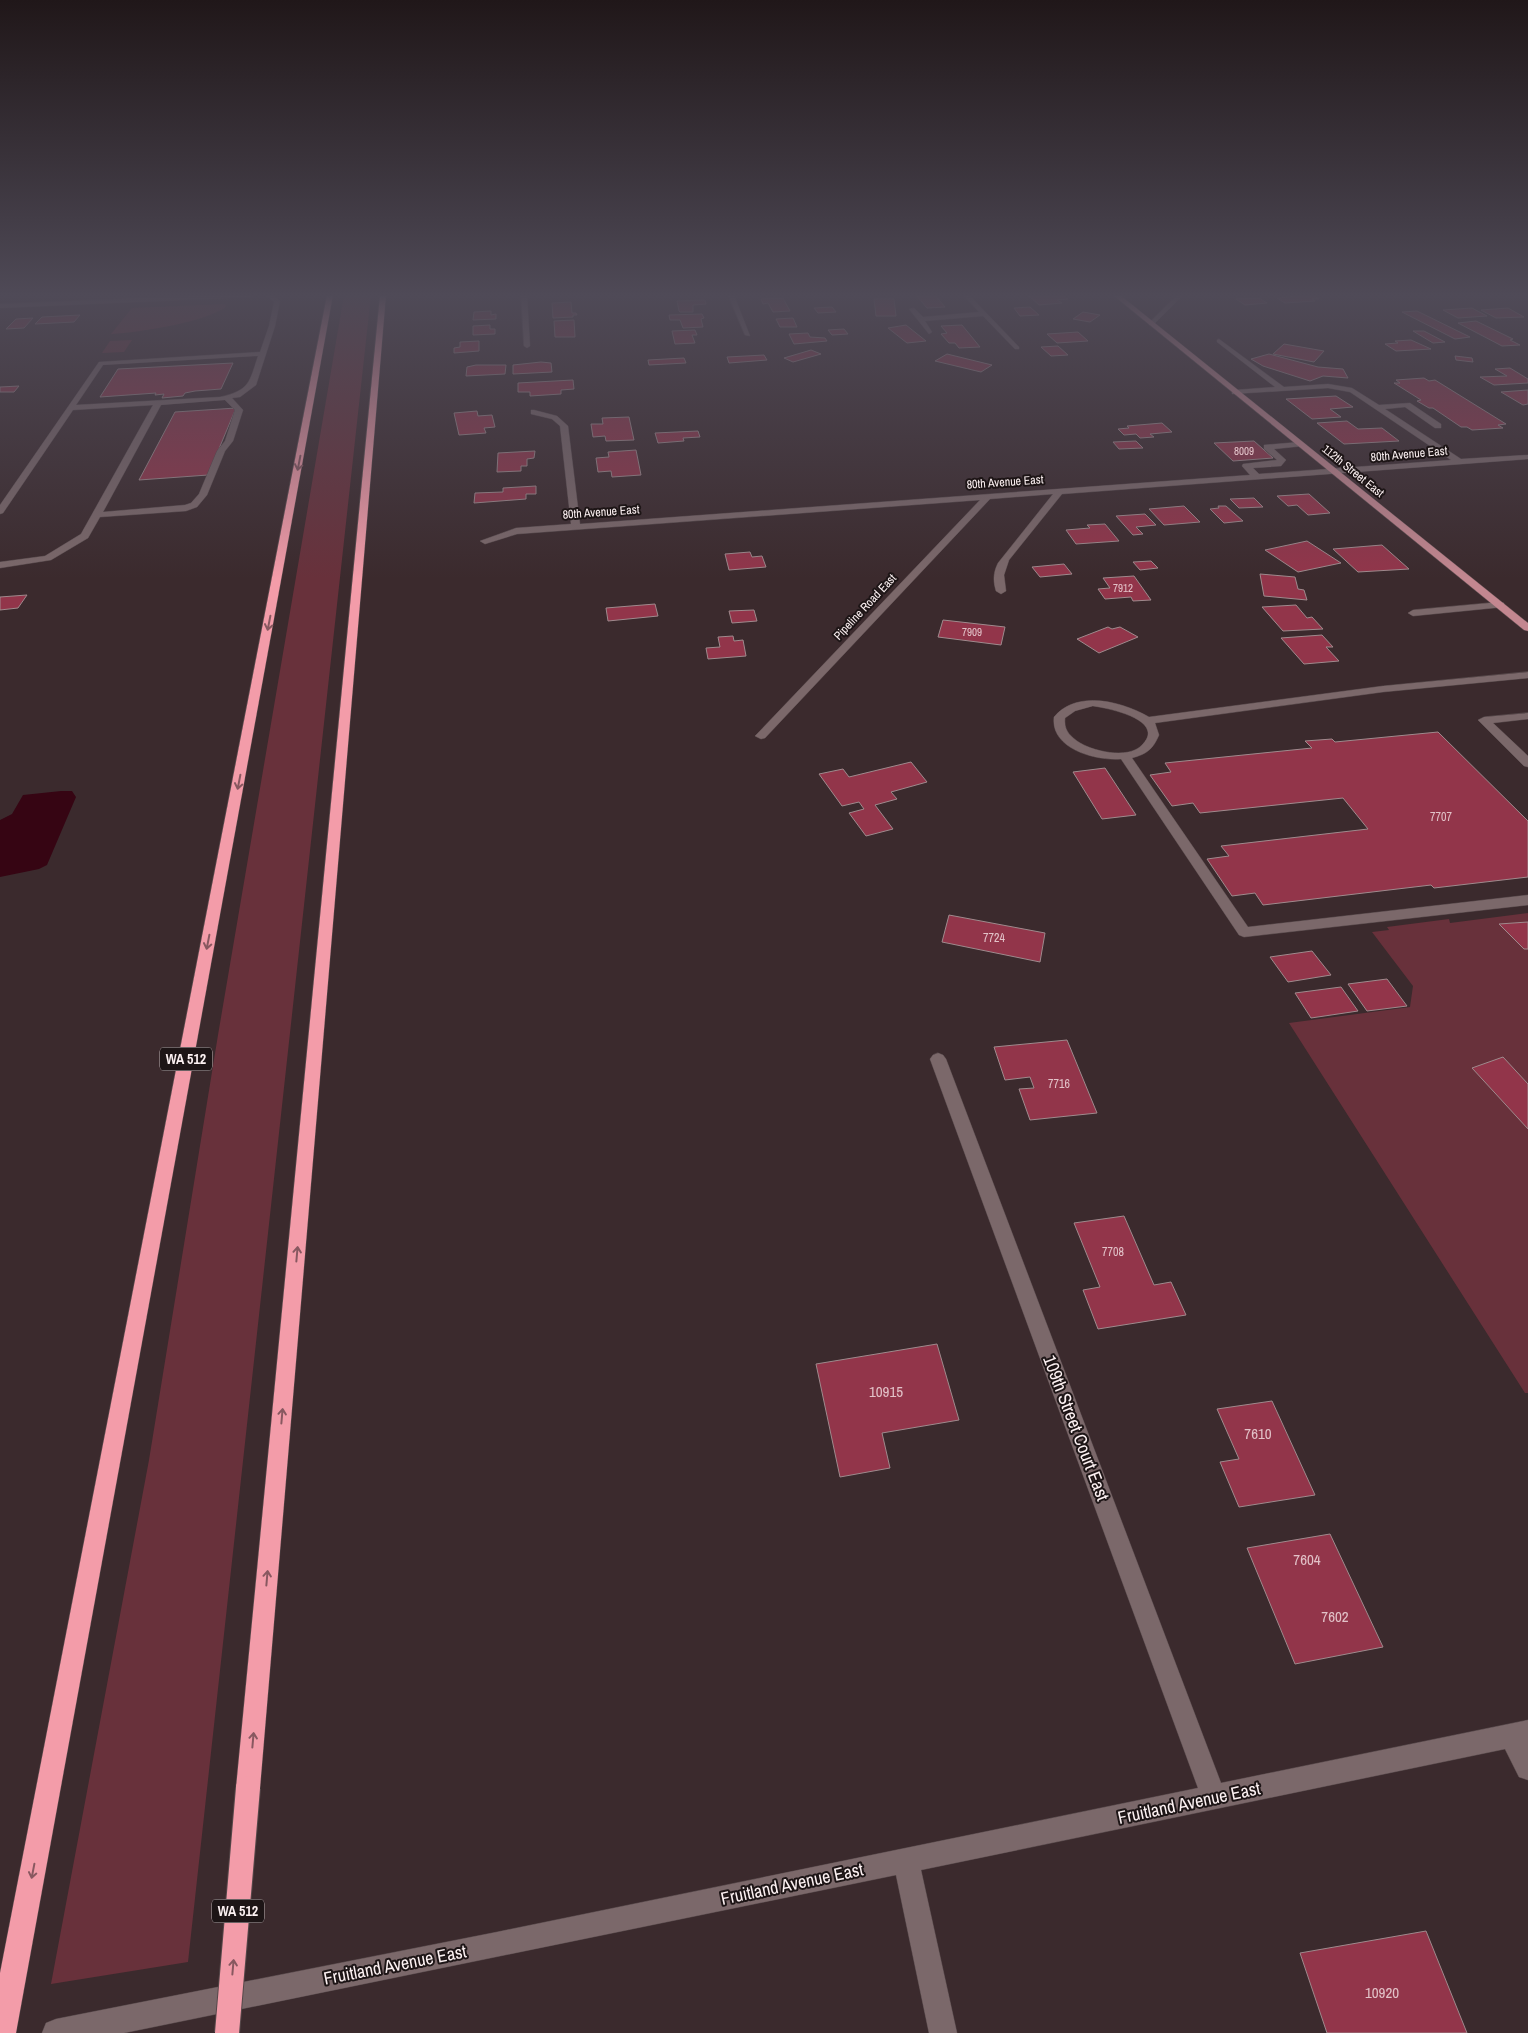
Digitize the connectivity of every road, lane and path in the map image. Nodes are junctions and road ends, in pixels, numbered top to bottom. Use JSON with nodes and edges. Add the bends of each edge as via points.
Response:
{"nodes":[{"id":1,"x":82,"y":390,"type":"edge"},
{"id":2,"x":244,"y":390,"type":"edge"},
{"id":3,"x":312,"y":390,"type":"edge"},
{"id":4,"x":374,"y":390,"type":"edge"},
{"id":5,"x":1232,"y":390,"type":"edge"},
{"id":6,"x":1259,"y":390,"type":"edge"},
{"id":7,"x":1351,"y":390,"type":"edge"},
{"id":8,"x":1235,"y":392,"type":"junction"},
{"id":9,"x":227,"y":398,"type":"junction"},
{"id":10,"x":158,"y":403,"type":"junction"},
{"id":11,"x":1378,"y":407,"type":"junction"},
{"id":12,"x":70,"y":408,"type":"junction"},
{"id":13,"x":534,"y":412,"type":"dead end"},
{"id":14,"x":1438,"y":426,"type":"dead end"},
{"id":15,"x":1300,"y":444,"type":"junction"},
{"id":16,"x":1528,"y":457,"type":"edge"},
{"id":17,"x":1515,"y":458,"type":"junction"},
{"id":18,"x":1459,"y":462,"type":"junction"},
{"id":19,"x":1528,"y":466,"type":"edge"},
{"id":20,"x":1335,"y":472,"type":"junction"},
{"id":21,"x":1258,"y":478,"type":"junction"},
{"id":22,"x":1060,"y":491,"type":"junction"},
{"id":23,"x":988,"y":496,"type":"junction"},
{"id":24,"x":0,"y":511,"type":"edge"},
{"id":25,"x":96,"y":515,"type":"junction"},
{"id":26,"x":576,"y":526,"type":"junction"},
{"id":27,"x":485,"y":541,"type":"dead end"},
{"id":28,"x":0,"y":565,"type":"edge"},
{"id":29,"x":1000,"y":591,"type":"dead end"},
{"id":30,"x":1500,"y":606,"type":"junction"},
{"id":31,"x":1413,"y":613,"type":"dead end"},
{"id":32,"x":1528,"y":628,"type":"edge"},
{"id":33,"x":1528,"y":675,"type":"edge"},
{"id":34,"x":1528,"y":716,"type":"edge"},
{"id":35,"x":1146,"y":721,"type":"junction"},
{"id":36,"x":761,"y":736,"type":"dead end"},
{"id":37,"x":1125,"y":756,"type":"junction"},
{"id":38,"x":1528,"y":763,"type":"edge"},
{"id":39,"x":1528,"y":900,"type":"edge"},
{"id":40,"x":938,"y":1059,"type":"dead end"},
{"id":41,"x":1519,"y":1734,"type":"edge"},
{"id":42,"x":1528,"y":1768,"type":"edge"},
{"id":43,"x":1214,"y":1797,"type":"junction"},
{"id":44,"x":906,"y":1861,"type":"junction"},
{"id":45,"x":2,"y":2033,"type":"edge"},
{"id":46,"x":56,"y":2033,"type":"edge"},
{"id":47,"x":227,"y":2033,"type":"edge"},
{"id":48,"x":943,"y":2033,"type":"edge"}],
"edges":[{"from":1,"to":12,"type":"street"},
{"from":2,"to":9,"type":"street"},
{"from":3,"to":45,"type":"highway","number":"WA 512","one_way":true},
{"from":47,"to":4,"type":"highway","number":"WA 512","one_way":true,"bridge":true},
{"from":5,"to":8,"type":"main road","name":"112th Street East"},
{"from":6,"to":8,"type":"street"},
{"from":7,"to":11,"type":"street"},
{"from":8,"to":15,"type":"main road","name":"112th Street East"},
{"from":9,"to":10,"type":"street"},
{"from":9,"to":25,"type":"street","via":[[239,410],[229,441],[221,451],[203,495],[194,505]]},
{"from":10,"to":12,"type":"street"},
{"from":10,"to":25,"type":"street"},
{"from":11,"to":14,"type":"street","via":[[1406,405]]},
{"from":11,"to":18,"type":"street"},
{"from":12,"to":24,"type":"street"},
{"from":13,"to":26,"type":"street","via":[[554,417],[564,426]]},
{"from":15,"to":20,"type":"main road","name":"112th Street East"},
{"from":15,"to":21,"type":"street","via":[[1267,447],[1282,460],[1278,464],[1246,466]]},
{"from":16,"to":17,"type":"street","name":"80th Avenue East"},
{"from":17,"to":18,"type":"street","name":"80th Avenue East"},
{"from":17,"to":19,"type":"street"},
{"from":18,"to":20,"type":"street","name":"80th Avenue East"},
{"from":20,"to":21,"type":"street","name":"80th Avenue East"},
{"from":20,"to":30,"type":"main road","name":"112th Street East"},
{"from":21,"to":22,"type":"street","name":"80th Avenue East"},
{"from":22,"to":23,"type":"street","name":"80th Avenue East"},
{"from":22,"to":29,"type":"street","via":[[1004,559],[998,570]]},
{"from":23,"to":26,"type":"street","name":"80th Avenue East"},
{"from":23,"to":36,"type":"street","name":"Pipeline Road East"},
{"from":25,"to":28,"type":"street","via":[[85,536],[48,558]]},
{"from":26,"to":27,"type":"street","name":"80th Avenue East","via":[[516,530]]},
{"from":30,"to":31,"type":"street"},
{"from":30,"to":32,"type":"main road","name":"112th Street East"},
{"from":33,"to":35,"type":"street","via":[[1383,689]]},
{"from":34,"to":38,"type":"street","via":[[1484,720]]},
{"from":35,"to":37,"type":"street","via":[[1153,739],[1148,747]]},
{"from":35,"to":37,"type":"street","via":[[1136,713],[1108,704],[1080,705],[1068,709],[1061,716],[1058,724],[1060,733],[1079,749],[1109,757]]},
{"from":37,"to":39,"type":"street","via":[[1244,932]]},
{"from":40,"to":43,"type":"street","name":"109th Street Court East"},
{"from":41,"to":42,"type":"street"},
{"from":41,"to":43,"type":"street","name":"Fruitland Avenue East"},
{"from":43,"to":44,"type":"street","name":"Fruitland Avenue East"},
{"from":44,"to":46,"type":"street","name":"Fruitland Avenue East"},
{"from":44,"to":48,"type":"street"}]}
